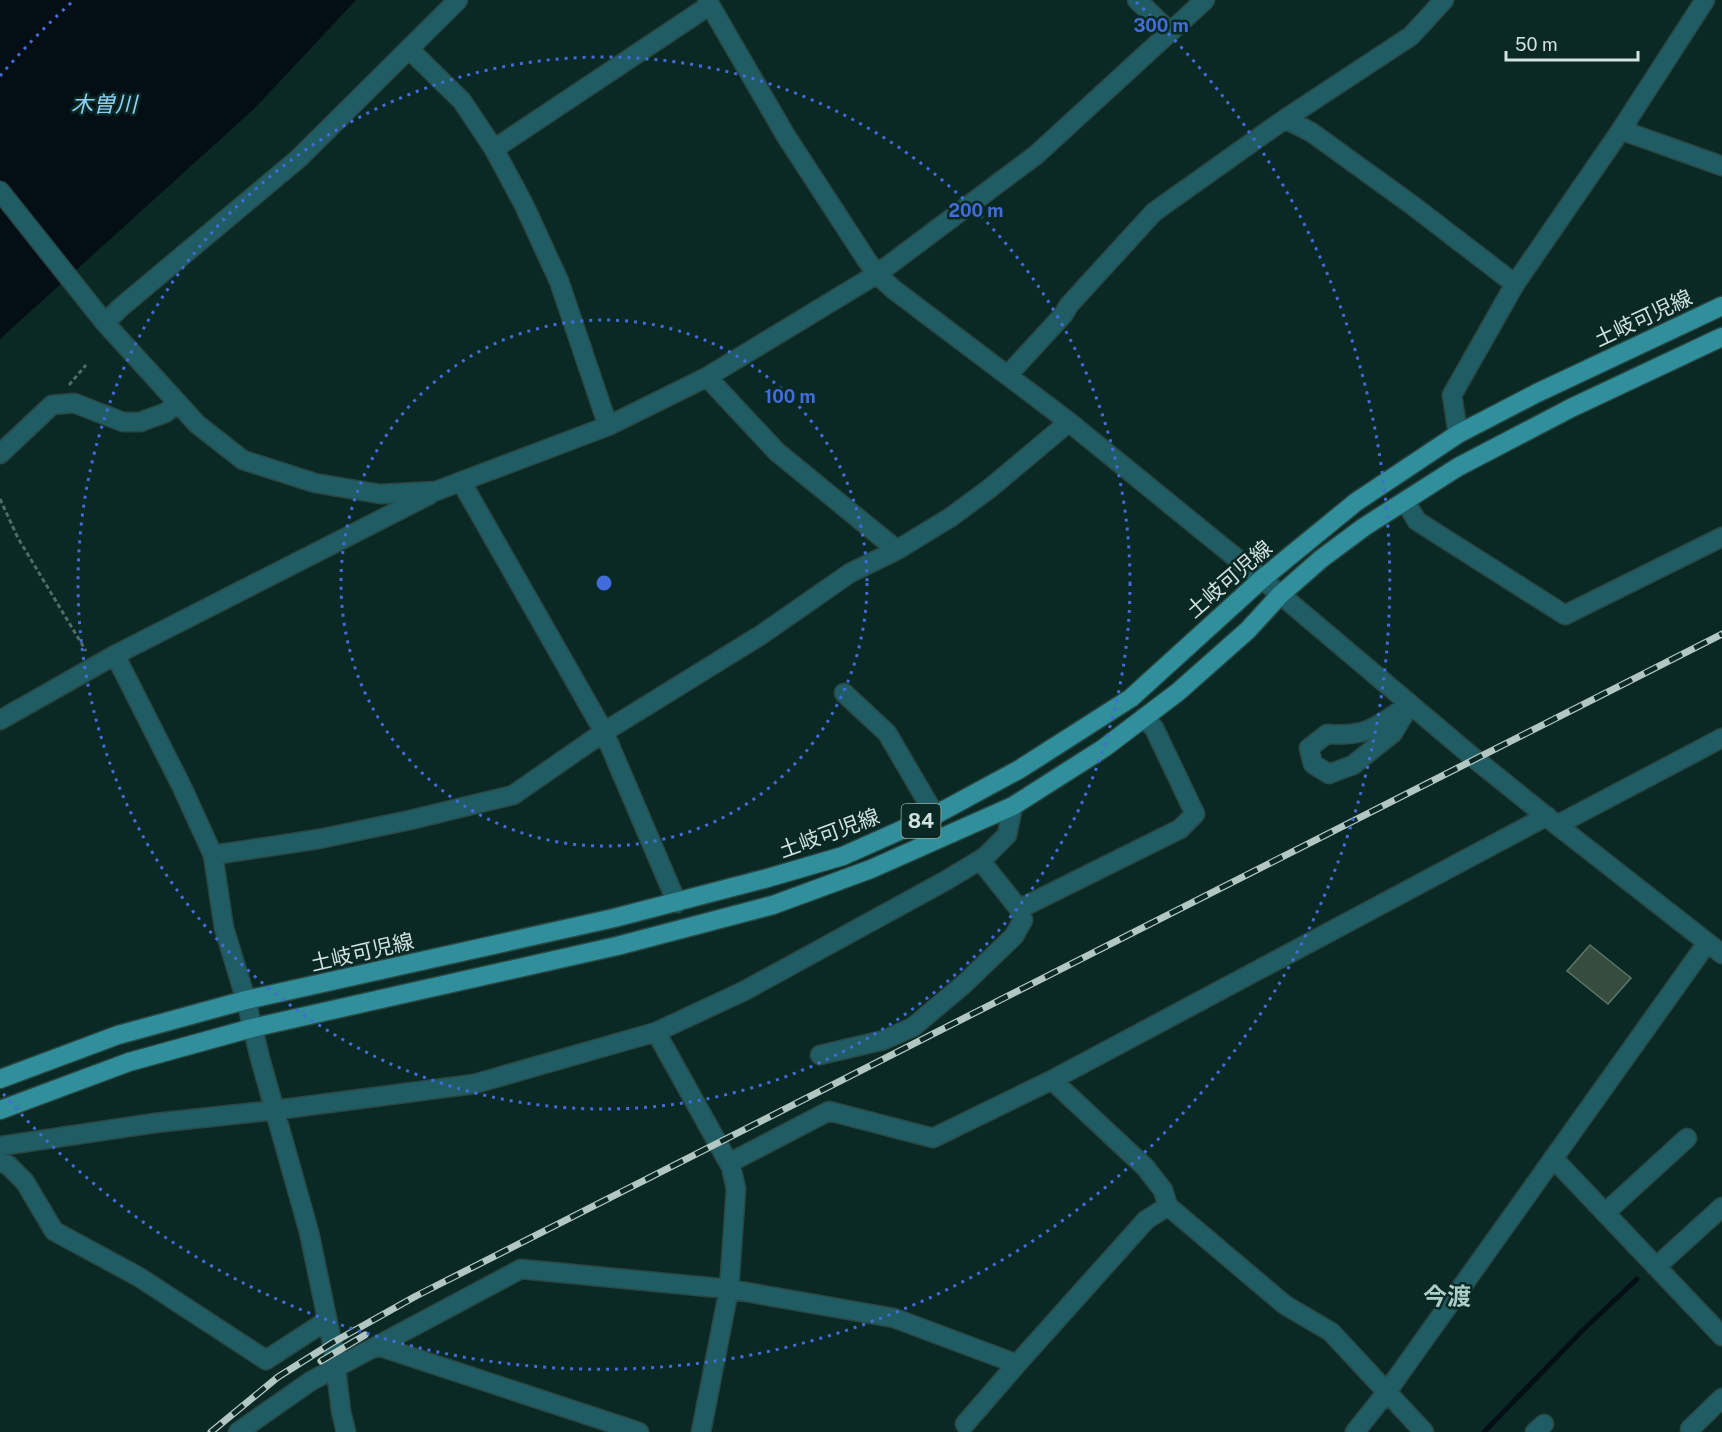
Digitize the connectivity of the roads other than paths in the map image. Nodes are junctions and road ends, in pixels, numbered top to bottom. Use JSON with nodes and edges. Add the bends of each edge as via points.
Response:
{"nodes":[{"id":1,"x":458,"y":0,"type":"edge"},
{"id":2,"x":1137,"y":0,"type":"edge"},
{"id":3,"x":1205,"y":0,"type":"edge"},
{"id":4,"x":1444,"y":0,"type":"edge"},
{"id":5,"x":1705,"y":0,"type":"edge"},
{"id":6,"x":709,"y":2,"type":"edge"},
{"id":7,"x":1170,"y":32,"type":"junction"},
{"id":8,"x":409,"y":48,"type":"junction"},
{"id":9,"x":1285,"y":119,"type":"junction"},
{"id":10,"x":1621,"y":130,"type":"junction"},
{"id":11,"x":494,"y":149,"type":"junction"},
{"id":12,"x":1722,"y":166,"type":"edge"},
{"id":13,"x":0,"y":191,"type":"edge"},
{"id":14,"x":877,"y":274,"type":"junction"},
{"id":15,"x":1515,"y":284,"type":"junction"},
{"id":16,"x":1722,"y":306,"type":"edge"},
{"id":17,"x":105,"y":323,"type":"junction"},
{"id":18,"x":1722,"y":337,"type":"edge"},
{"id":19,"x":1008,"y":375,"type":"junction"},
{"id":20,"x":707,"y":377,"type":"junction"},
{"id":21,"x":178,"y":403,"type":"junction"},
{"id":22,"x":1069,"y":422,"type":"junction"},
{"id":23,"x":608,"y":426,"type":"junction"},
{"id":24,"x":1458,"y":434,"type":"junction"},
{"id":25,"x":0,"y":454,"type":"edge"},
{"id":26,"x":462,"y":483,"type":"junction"},
{"id":27,"x":436,"y":491,"type":"junction"},
{"id":28,"x":1405,"y":501,"type":"junction"},
{"id":29,"x":1722,"y":537,"type":"edge"},
{"id":30,"x":897,"y":550,"type":"junction"},
{"id":31,"x":1262,"y":579,"type":"junction"},
{"id":32,"x":1280,"y":595,"type":"junction"},
{"id":33,"x":115,"y":655,"type":"junction"},
{"id":34,"x":844,"y":693,"type":"dead end"},
{"id":35,"x":1410,"y":704,"type":"junction"},
{"id":36,"x":1143,"y":718,"type":"junction"},
{"id":37,"x":0,"y":720,"type":"edge"},
{"id":38,"x":604,"y":732,"type":"junction"},
{"id":39,"x":1347,"y":735,"type":"junction"},
{"id":40,"x":1722,"y":738,"type":"edge"},
{"id":41,"x":1353,"y":765,"type":"junction"},
{"id":42,"x":1014,"y":806,"type":"junction"},
{"id":43,"x":935,"y":815,"type":"junction"},
{"id":44,"x":1552,"y":821,"type":"junction"},
{"id":45,"x":213,"y":855,"type":"junction"},
{"id":46,"x":980,"y":860,"type":"junction"},
{"id":47,"x":677,"y":903,"type":"junction"},
{"id":48,"x":1019,"y":909,"type":"junction"},
{"id":49,"x":1707,"y":943,"type":"junction"},
{"id":50,"x":1722,"y":954,"type":"edge"},
{"id":51,"x":246,"y":1000,"type":"junction"},
{"id":52,"x":252,"y":1028,"type":"junction"},
{"id":53,"x":656,"y":1032,"type":"junction"},
{"id":54,"x":820,"y":1055,"type":"dead end"},
{"id":55,"x":0,"y":1079,"type":"edge"},
{"id":56,"x":1052,"y":1080,"type":"junction"},
{"id":57,"x":0,"y":1110,"type":"edge"},
{"id":58,"x":276,"y":1110,"type":"junction"},
{"id":59,"x":1687,"y":1138,"type":"dead end"},
{"id":60,"x":0,"y":1146,"type":"edge"},
{"id":61,"x":1553,"y":1158,"type":"junction"},
{"id":62,"x":0,"y":1162,"type":"edge"},
{"id":63,"x":729,"y":1163,"type":"junction"},
{"id":64,"x":1168,"y":1206,"type":"junction"},
{"id":65,"x":1722,"y":1207,"type":"edge"},
{"id":66,"x":1605,"y":1213,"type":"junction"},
{"id":67,"x":1656,"y":1267,"type":"junction"},
{"id":68,"x":729,"y":1289,"type":"junction"},
{"id":69,"x":326,"y":1321,"type":"junction"},
{"id":70,"x":1722,"y":1336,"type":"edge"},
{"id":71,"x":378,"y":1346,"type":"junction"},
{"id":72,"x":1017,"y":1364,"type":"junction"},
{"id":73,"x":335,"y":1369,"type":"junction"},
{"id":74,"x":1386,"y":1393,"type":"junction"},
{"id":75,"x":1722,"y":1398,"type":"edge"},
{"id":76,"x":966,"y":1429,"type":"edge"},
{"id":77,"x":1690,"y":1429,"type":"dead end"},
{"id":78,"x":238,"y":1432,"type":"edge"},
{"id":79,"x":346,"y":1432,"type":"edge"},
{"id":80,"x":639,"y":1432,"type":"edge"},
{"id":81,"x":701,"y":1432,"type":"edge"},
{"id":82,"x":1355,"y":1432,"type":"edge"},
{"id":83,"x":1424,"y":1432,"type":"edge"}],
"edges":[{"from":1,"to":8,"type":"street"},
{"from":2,"to":7,"type":"street"},
{"from":3,"to":7,"type":"street"},
{"from":4,"to":9,"type":"street","via":[[1411,36]]},
{"from":5,"to":10,"type":"street"},
{"from":6,"to":11,"type":"street"},
{"from":6,"to":14,"type":"street","via":[[786,136]]},
{"from":7,"to":14,"type":"street","via":[[1036,156]]},
{"from":8,"to":11,"type":"street","via":[[462,101]]},
{"from":8,"to":17,"type":"street","via":[[298,159]]},
{"from":9,"to":15,"type":"street","via":[[1311,132]]},
{"from":9,"to":19,"type":"street","via":[[1154,212]]},
{"from":10,"to":12,"type":"street"},
{"from":10,"to":15,"type":"street"},
{"from":11,"to":23,"type":"street","via":[[559,281]]},
{"from":13,"to":17,"type":"street"},
{"from":14,"to":19,"type":"street"},
{"from":14,"to":20,"type":"street"},
{"from":15,"to":24,"type":"street","via":[[1452,395]]},
{"from":16,"to":24,"type":"main road","name":"土岐可児線","number":"84"},
{"from":17,"to":21,"type":"street"},
{"from":18,"to":28,"type":"main road","number":"84","via":[[1571,408]]},
{"from":19,"to":22,"type":"street"},
{"from":20,"to":23,"type":"street"},
{"from":20,"to":30,"type":"street","via":[[777,452]]},
{"from":21,"to":25,"type":"street","via":[[165,413],[140,422],[123,422],[74,403],[52,405]]},
{"from":21,"to":27,"type":"street","via":[[197,424],[243,460],[315,483],[380,494]]},
{"from":22,"to":30,"type":"street","via":[[961,510]]},
{"from":22,"to":31,"type":"street"},
{"from":23,"to":26,"type":"street"},
{"from":24,"to":31,"type":"main road","name":"土岐可児線","number":"84","via":[[1356,502]]},
{"from":26,"to":27,"type":"street"},
{"from":26,"to":38,"type":"street"},
{"from":27,"to":33,"type":"street"},
{"from":28,"to":29,"type":"street","via":[[1417,521],[1565,615]]},
{"from":28,"to":32,"type":"main road","number":"84","via":[[1321,559]]},
{"from":30,"to":38,"type":"street","via":[[850,573],[761,635]]},
{"from":31,"to":32,"type":"street"},
{"from":31,"to":43,"type":"main road","name":"土岐可児線","number":"84","via":[[1131,698],[1020,769]]},
{"from":32,"to":35,"type":"street"},
{"from":32,"to":36,"type":"main road","number":"84","via":[[1248,630]]},
{"from":33,"to":37,"type":"street"},
{"from":33,"to":45,"type":"street"},
{"from":34,"to":43,"type":"street","via":[[887,733]]},
{"from":35,"to":39,"type":"street","via":[[1371,731]]},
{"from":35,"to":41,"type":"street","via":[[1393,733]]},
{"from":35,"to":44,"type":"street"},
{"from":36,"to":42,"type":"main road","number":"84"},
{"from":36,"to":48,"type":"street","via":[[1154,728],[1195,814],[1180,829]]},
{"from":38,"to":45,"type":"street","via":[[513,795],[319,839]]},
{"from":38,"to":47,"type":"street"},
{"from":39,"to":41,"type":"street","via":[[1353,747]]},
{"from":39,"to":41,"type":"street","via":[[1327,734],[1309,748],[1313,764],[1329,774]]},
{"from":40,"to":44,"type":"street"},
{"from":42,"to":46,"type":"street","via":[[1007,835]]},
{"from":42,"to":52,"type":"main road","number":"84","via":[[871,869],[773,905],[617,946]]},
{"from":43,"to":47,"type":"main road","name":"土岐可児線","number":"84","via":[[843,856]]},
{"from":44,"to":49,"type":"street"},
{"from":44,"to":56,"type":"street"},
{"from":45,"to":51,"type":"street","via":[[224,928]]},
{"from":46,"to":48,"type":"street"},
{"from":46,"to":53,"type":"street","via":[[744,991]]},
{"from":47,"to":51,"type":"main road","name":"土岐可児線","number":"84"},
{"from":48,"to":54,"type":"street","via":[[1023,920],[1014,936],[913,1027],[884,1040]]},
{"from":49,"to":50,"type":"street"},
{"from":49,"to":61,"type":"street"},
{"from":51,"to":52,"type":"street"},
{"from":51,"to":55,"type":"main road","name":"土岐可児線","number":"84","via":[[118,1035]]},
{"from":52,"to":57,"type":"main road","number":"84","via":[[129,1062]]},
{"from":52,"to":58,"type":"street"},
{"from":53,"to":58,"type":"street","via":[[474,1084]]},
{"from":53,"to":63,"type":"street"},
{"from":56,"to":63,"type":"street","via":[[933,1138],[829,1112]]},
{"from":56,"to":64,"type":"street","via":[[1144,1167],[1163,1190]]},
{"from":58,"to":60,"type":"street"},
{"from":58,"to":69,"type":"street","via":[[309,1232]]},
{"from":59,"to":66,"type":"street"},
{"from":61,"to":66,"type":"street"},
{"from":61,"to":74,"type":"street"},
{"from":62,"to":69,"type":"street","via":[[25,1182],[54,1231],[139,1277],[266,1360]]},
{"from":63,"to":68,"type":"street","via":[[736,1189]]},
{"from":64,"to":72,"type":"street","via":[[1146,1220]]},
{"from":64,"to":74,"type":"street","via":[[1285,1305],[1331,1332]]},
{"from":65,"to":67,"type":"street"},
{"from":66,"to":67,"type":"street"},
{"from":67,"to":70,"type":"street"},
{"from":68,"to":71,"type":"street","via":[[521,1269]]},
{"from":68,"to":72,"type":"street","via":[[894,1318]]},
{"from":68,"to":81,"type":"street"},
{"from":69,"to":73,"type":"street"},
{"from":71,"to":73,"type":"street"},
{"from":71,"to":80,"type":"street"},
{"from":72,"to":76,"type":"street"},
{"from":73,"to":78,"type":"street","via":[[311,1381]]},
{"from":73,"to":79,"type":"street"},
{"from":74,"to":82,"type":"street"},
{"from":74,"to":83,"type":"street"},
{"from":75,"to":77,"type":"street"}]}
